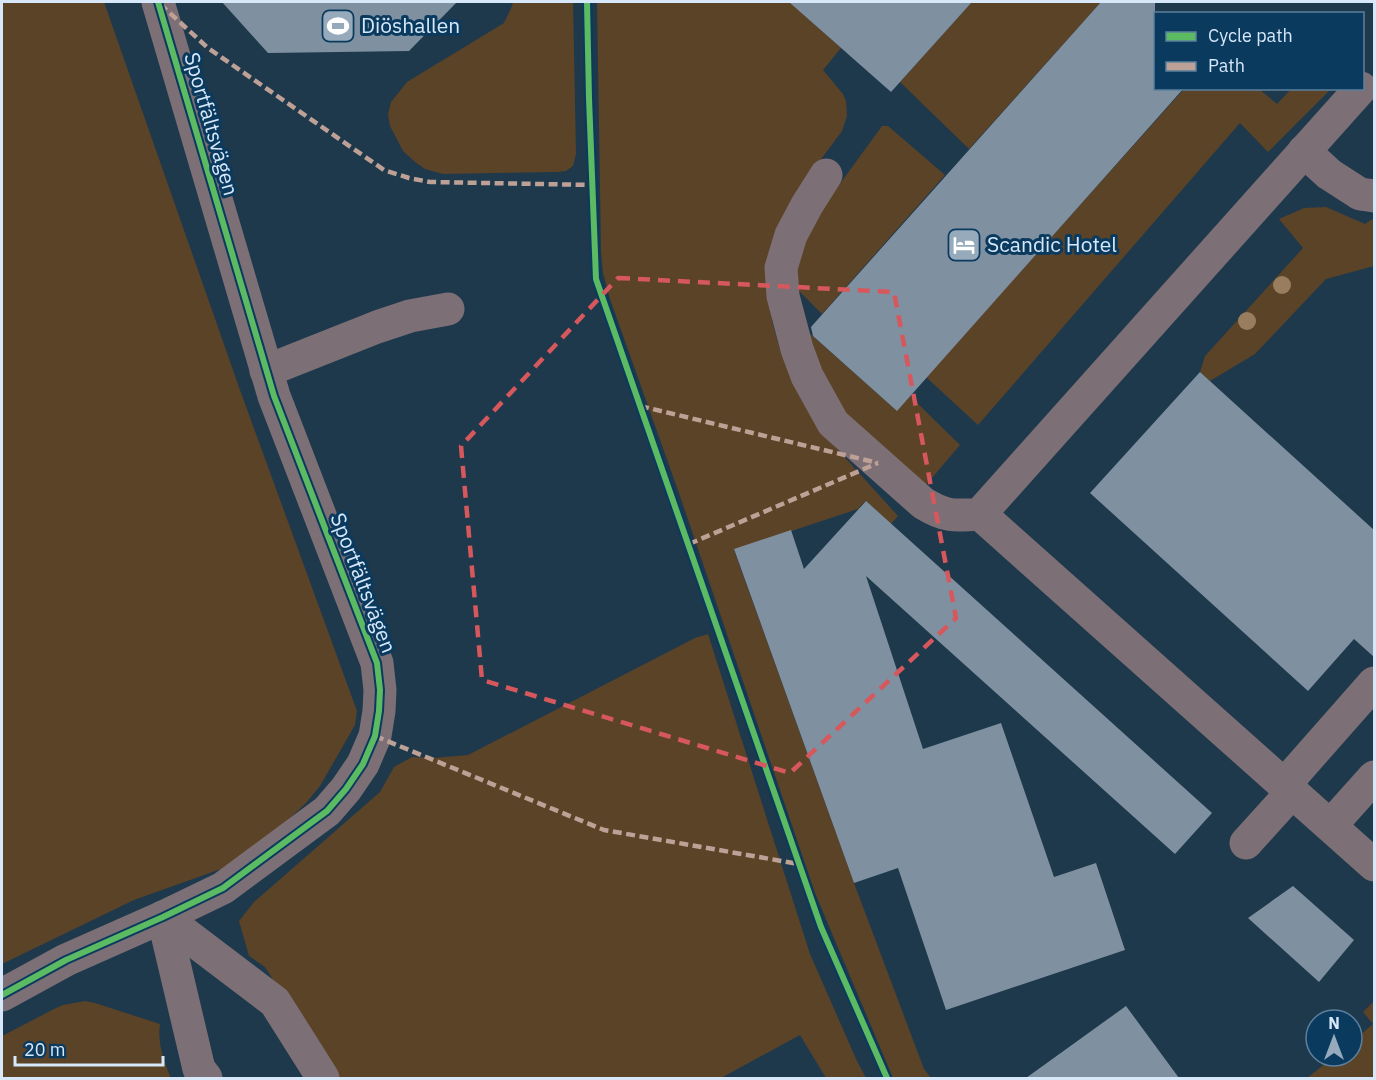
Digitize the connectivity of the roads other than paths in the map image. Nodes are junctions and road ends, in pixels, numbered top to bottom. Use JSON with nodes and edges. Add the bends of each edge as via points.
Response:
{"nodes":[{"id":1,"x":158,"y":2,"type":"edge"},
{"id":2,"x":1358,"y":90,"type":"edge"},
{"id":3,"x":1304,"y":151,"type":"junction"},
{"id":4,"x":826,"y":175,"type":"dead end"},
{"id":5,"x":1374,"y":196,"type":"edge"},
{"id":6,"x":448,"y":309,"type":"dead end"},
{"id":7,"x":266,"y":371,"type":"junction"},
{"id":8,"x":980,"y":514,"type":"junction"},
{"id":9,"x":1374,"y":683,"type":"edge"},
{"id":10,"x":1374,"y":777,"type":"edge"},
{"id":11,"x":1289,"y":787,"type":"junction"},
{"id":12,"x":1331,"y":825,"type":"junction"},
{"id":13,"x":1246,"y":843,"type":"dead end"},
{"id":14,"x":1374,"y":865,"type":"edge"},
{"id":15,"x":163,"y":916,"type":"junction"},
{"id":16,"x":2,"y":995,"type":"edge"},
{"id":17,"x":206,"y":1078,"type":"edge"},
{"id":18,"x":323,"y":1078,"type":"edge"}],
"edges":[{"from":1,"to":7,"type":"street","name":"Sportfältsvägen"},
{"from":2,"to":3,"type":"street"},
{"from":3,"to":5,"type":"street","via":[[1329,174],[1360,194]]},
{"from":3,"to":8,"type":"street"},
{"from":4,"to":8,"type":"street","via":[[791,235],[782,268],[783,296],[807,376],[833,423],[923,503],[950,515]]},
{"from":6,"to":7,"type":"street","via":[[377,327]]},
{"from":7,"to":15,"type":"street","name":"Sportfältsvägen","via":[[377,663],[381,690],[375,736],[363,764],[327,811],[223,888]]},
{"from":8,"to":11,"type":"street"},
{"from":9,"to":11,"type":"street"},
{"from":10,"to":12,"type":"street"},
{"from":11,"to":12,"type":"street"},
{"from":11,"to":13,"type":"street"},
{"from":12,"to":14,"type":"street"},
{"from":15,"to":16,"type":"street","name":"Sportfältsvägen","via":[[66,960]]},
{"from":15,"to":17,"type":"street","via":[[199,1069]]},
{"from":15,"to":18,"type":"street","via":[[275,1002]]}]}
